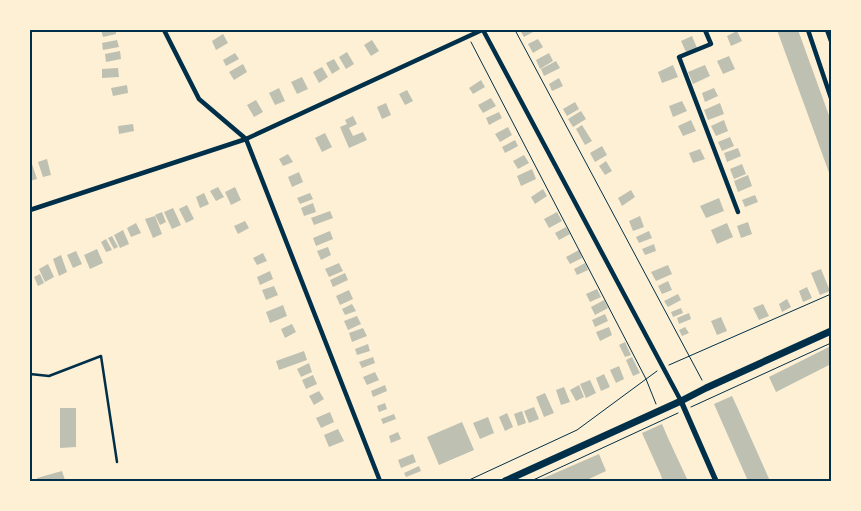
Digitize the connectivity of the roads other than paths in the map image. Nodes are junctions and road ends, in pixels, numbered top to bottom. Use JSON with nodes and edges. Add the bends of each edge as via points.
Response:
{"nodes":[{"id":1,"x":164,"y":30,"type":"edge"},
{"id":2,"x":482,"y":30,"type":"edge"},
{"id":3,"x":705,"y":30,"type":"edge"},
{"id":4,"x":808,"y":30,"type":"edge"},
{"id":5,"x":827,"y":30,"type":"edge"},
{"id":6,"x":831,"y":40,"type":"edge"},
{"id":7,"x":831,"y":98,"type":"edge"},
{"id":8,"x":246,"y":139,"type":"junction"},
{"id":9,"x":30,"y":210,"type":"edge"},
{"id":10,"x":738,"y":212,"type":"dead end"},
{"id":11,"x":831,"y":330,"type":"edge"},
{"id":12,"x":30,"y":374,"type":"edge"},
{"id":13,"x":681,"y":401,"type":"junction"},
{"id":14,"x":117,"y":462,"type":"dead end"},
{"id":15,"x":380,"y":481,"type":"edge"},
{"id":16,"x":505,"y":481,"type":"edge"},
{"id":17,"x":716,"y":481,"type":"edge"}],
"edges":[{"from":1,"to":8,"type":"street","via":[[199,99]]},
{"from":2,"to":8,"type":"street"},
{"from":2,"to":13,"type":"street"},
{"from":3,"to":10,"type":"street","via":[[711,44],[679,57]]},
{"from":4,"to":7,"type":"street"},
{"from":5,"to":6,"type":"street"},
{"from":8,"to":9,"type":"street"},
{"from":8,"to":15,"type":"street"},
{"from":11,"to":13,"type":"main road"},
{"from":12,"to":14,"type":"lane","via":[[49,376],[101,356]]},
{"from":13,"to":16,"type":"main road"},
{"from":13,"to":17,"type":"street"}]}
